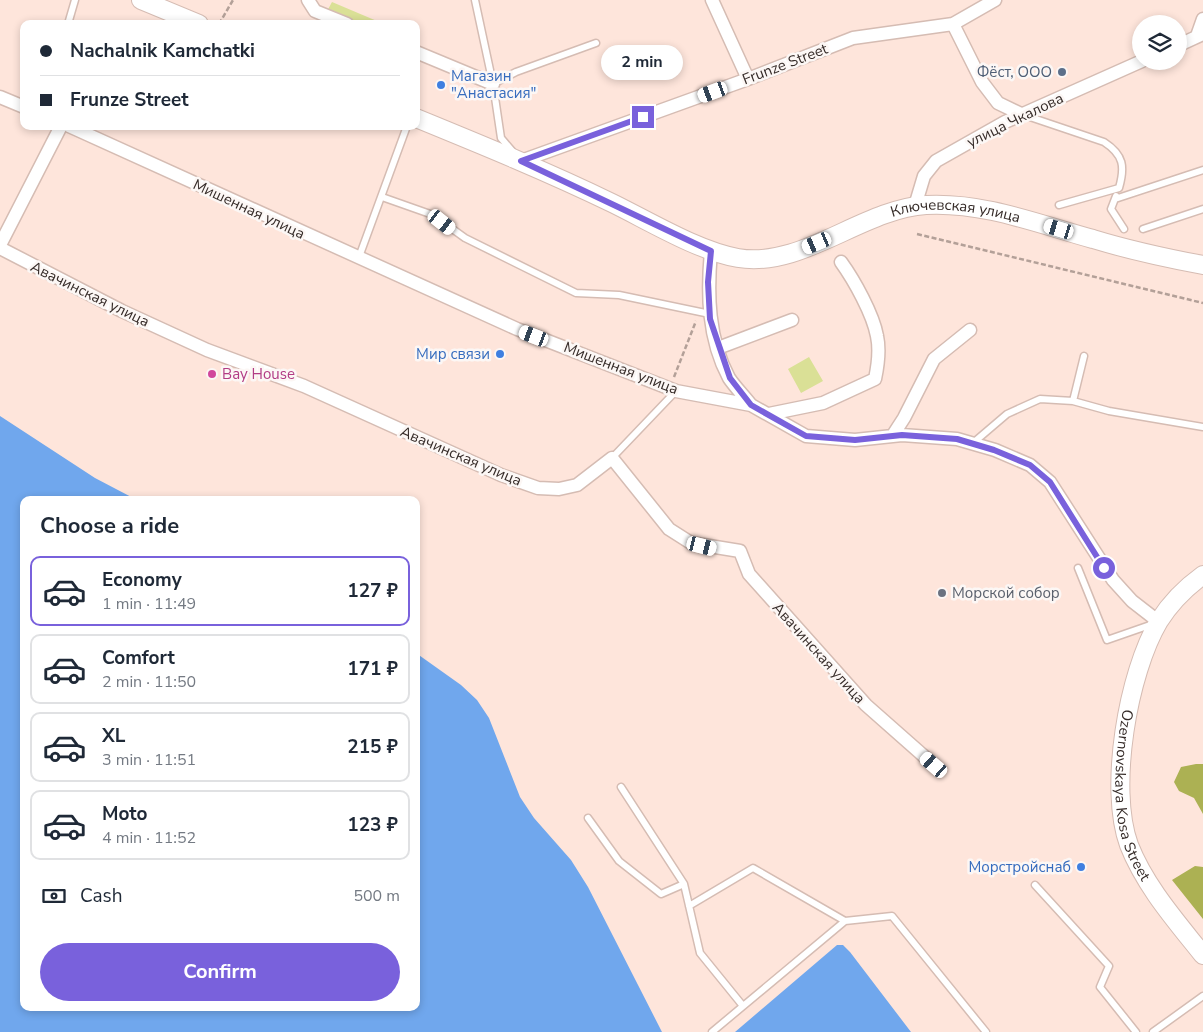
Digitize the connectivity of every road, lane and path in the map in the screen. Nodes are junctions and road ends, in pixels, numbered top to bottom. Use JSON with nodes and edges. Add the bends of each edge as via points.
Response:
{"nodes":[{"id":1,"x":75,"y":0,"type":"edge"},
{"id":2,"x":144,"y":0,"type":"edge"},
{"id":3,"x":233,"y":0,"type":"edge"},
{"id":4,"x":308,"y":0,"type":"edge"},
{"id":5,"x":475,"y":0,"type":"edge"},
{"id":6,"x":712,"y":0,"type":"edge"},
{"id":7,"x":994,"y":0,"type":"edge"},
{"id":8,"x":1203,"y":18,"type":"edge"},
{"id":9,"x":69,"y":20,"type":"edge"},
{"id":10,"x":190,"y":20,"type":"edge"},
{"id":11,"x":221,"y":20,"type":"edge"},
{"id":12,"x":337,"y":20,"type":"edge"},
{"id":13,"x":953,"y":24,"type":"junction"},
{"id":14,"x":1200,"y":35,"type":"edge"},
{"id":15,"x":1187,"y":41,"type":"edge"},
{"id":16,"x":596,"y":43,"type":"dead end"},
{"id":17,"x":420,"y":54,"type":"edge"},
{"id":18,"x":1132,"y":66,"type":"edge"},
{"id":19,"x":748,"y":79,"type":"junction"},
{"id":20,"x":493,"y":84,"type":"junction"},
{"id":21,"x":0,"y":96,"type":"edge"},
{"id":22,"x":20,"y":105,"type":"edge"},
{"id":23,"x":1023,"y":115,"type":"junction"},
{"id":24,"x":420,"y":120,"type":"edge"},
{"id":25,"x":59,"y":130,"type":"edge"},
{"id":26,"x":78,"y":130,"type":"edge"},
{"id":27,"x":406,"y":130,"type":"edge"},
{"id":28,"x":521,"y":161,"type":"junction"},
{"id":29,"x":1203,"y":170,"type":"edge"},
{"id":30,"x":1119,"y":188,"type":"junction"},
{"id":31,"x":382,"y":197,"type":"junction"},
{"id":32,"x":1115,"y":199,"type":"junction"},
{"id":33,"x":1059,"y":205,"type":"dead end"},
{"id":34,"x":915,"y":206,"type":"junction"},
{"id":35,"x":1203,"y":209,"type":"edge"},
{"id":36,"x":1124,"y":229,"type":"dead end"},
{"id":37,"x":1143,"y":229,"type":"dead end"},
{"id":38,"x":917,"y":234,"type":"dead end"},
{"id":39,"x":0,"y":247,"type":"edge"},
{"id":40,"x":711,"y":251,"type":"junction"},
{"id":41,"x":358,"y":258,"type":"junction"},
{"id":42,"x":841,"y":262,"type":"dead end"},
{"id":43,"x":1203,"y":265,"type":"edge"},
{"id":44,"x":1203,"y":303,"type":"edge"},
{"id":45,"x":710,"y":314,"type":"junction"},
{"id":46,"x":696,"y":320,"type":"dead end"},
{"id":47,"x":792,"y":320,"type":"dead end"},
{"id":48,"x":970,"y":330,"type":"dead end"},
{"id":49,"x":718,"y":348,"type":"junction"},
{"id":50,"x":1084,"y":356,"type":"dead end"},
{"id":51,"x":672,"y":389,"type":"junction"},
{"id":52,"x":1073,"y":401,"type":"junction"},
{"id":53,"x":751,"y":405,"type":"junction"},
{"id":54,"x":769,"y":414,"type":"junction"},
{"id":55,"x":1203,"y":427,"type":"edge"},
{"id":56,"x":893,"y":435,"type":"junction"},
{"id":57,"x":972,"y":443,"type":"junction"},
{"id":58,"x":612,"y":458,"type":"junction"},
{"id":59,"x":1078,"y":568,"type":"dead end"},
{"id":60,"x":1203,"y":574,"type":"edge"},
{"id":61,"x":1159,"y":622,"type":"junction"},
{"id":62,"x":934,"y":765,"type":"dead end"},
{"id":63,"x":621,"y":787,"type":"dead end"},
{"id":64,"x":588,"y":818,"type":"dead end"},
{"id":65,"x":684,"y":884,"type":"junction"},
{"id":66,"x":1035,"y":885,"type":"dead end"},
{"id":67,"x":689,"y":906,"type":"junction"},
{"id":68,"x":845,"y":921,"type":"junction"},
{"id":69,"x":1203,"y":955,"type":"edge"},
{"id":70,"x":1203,"y":996,"type":"edge"},
{"id":71,"x":743,"y":1006,"type":"junction"},
{"id":72,"x":712,"y":1032,"type":"edge"},
{"id":73,"x":986,"y":1032,"type":"edge"},
{"id":74,"x":1136,"y":1032,"type":"edge"},
{"id":75,"x":1153,"y":1032,"type":"edge"}],
"edges":[{"from":1,"to":9,"type":"lane"},
{"from":2,"to":10,"type":"main road"},
{"from":3,"to":11,"type":"path"},
{"from":4,"to":12,"type":"street","via":[[315,11]]},
{"from":5,"to":20,"type":"lane"},
{"from":6,"to":19,"type":"street"},
{"from":7,"to":13,"type":"street","name":"Frunze Street"},
{"from":8,"to":14,"type":"street"},
{"from":13,"to":19,"type":"street","name":"Frunze Street","via":[[853,38]]},
{"from":13,"to":23,"type":"street","via":[[982,82],[998,103]]},
{"from":14,"to":15,"type":"street"},
{"from":16,"to":20,"type":"lane","via":[[516,72]]},
{"from":17,"to":20,"type":"street"},
{"from":18,"to":23,"type":"street","name":"улица Чкалова"},
{"from":19,"to":28,"type":"street","name":"Frunze Street"},
{"from":20,"to":28,"type":"lane","via":[[501,138]]},
{"from":21,"to":22,"type":"street"},
{"from":23,"to":30,"type":"lane","via":[[1068,129],[1112,148],[1120,158],[1123,171]]},
{"from":23,"to":34,"type":"street","name":"улица Чкалова","via":[[936,161],[924,176]]},
{"from":24,"to":28,"type":"main road","name":"Ключевская улица"},
{"from":25,"to":39,"type":"street"},
{"from":26,"to":41,"type":"street","name":"Мишенная улица"},
{"from":27,"to":31,"type":"lane"},
{"from":28,"to":40,"type":"main road","name":"Ключевская улица"},
{"from":29,"to":32,"type":"lane"},
{"from":30,"to":32,"type":"lane"},
{"from":30,"to":33,"type":"lane"},
{"from":31,"to":41,"type":"lane"},
{"from":31,"to":45,"type":"lane","via":[[433,215],[465,238],[576,293],[619,295]]},
{"from":32,"to":36,"type":"lane","via":[[1111,209]]},
{"from":34,"to":40,"type":"main road","name":"Ключевская улица","via":[[880,215],[807,247],[776,256],[741,259]]},
{"from":34,"to":43,"type":"main road","name":"Ключевская улица","via":[[959,206],[999,212],[1141,253]]},
{"from":35,"to":37,"type":"lane"},
{"from":38,"to":44,"type":"path"},
{"from":39,"to":58,"type":"street","name":"Авачинская улица","via":[[122,311],[207,350],[304,386],[500,475],[538,488],[559,489],[577,485]]},
{"from":40,"to":45,"type":"street","via":[[708,282]]},
{"from":41,"to":51,"type":"street","name":"Мишенная улица","via":[[517,329]]},
{"from":42,"to":54,"type":"street","via":[[857,282],[878,335],[879,359],[875,378],[823,403]]},
{"from":45,"to":49,"type":"street"},
{"from":46,"to":51,"type":"path"},
{"from":47,"to":49,"type":"street"},
{"from":48,"to":56,"type":"street","via":[[934,359]]},
{"from":49,"to":53,"type":"street","via":[[730,378]]},
{"from":50,"to":52,"type":"lane"},
{"from":51,"to":53,"type":"street","name":"Мишенная улица"},
{"from":51,"to":58,"type":"lane"},
{"from":52,"to":55,"type":"lane","via":[[1109,411]]},
{"from":52,"to":57,"type":"lane","via":[[1040,399],[1007,414]]},
{"from":53,"to":54,"type":"street","name":"Мишенная улица"},
{"from":54,"to":56,"type":"street","name":"Мишенная улица","via":[[806,436],[855,440]]},
{"from":56,"to":57,"type":"street","name":"Мишенная улица"},
{"from":57,"to":61,"type":"street","name":"Мишенная улица","via":[[1030,465],[1050,482],[1104,568],[1123,592]]},
{"from":58,"to":62,"type":"street","name":"Авачинская улица","via":[[669,529],[691,543],[740,552],[749,574],[866,705]]},
{"from":59,"to":61,"type":"lane","via":[[1107,640]]},
{"from":60,"to":61,"type":"main road","name":"Ozernovskaya Kosa Street","via":[[1171,604]]},
{"from":61,"to":69,"type":"main road","name":"Ozernovskaya Kosa Street","via":[[1140,667],[1130,709],[1120,772],[1122,813],[1130,846],[1146,879]]},
{"from":63,"to":65,"type":"lane"},
{"from":64,"to":65,"type":"lane","via":[[619,861],[661,894]]},
{"from":65,"to":67,"type":"lane"},
{"from":66,"to":74,"type":"lane","via":[[1109,966],[1100,987]]},
{"from":67,"to":68,"type":"lane","via":[[753,868]]},
{"from":67,"to":71,"type":"lane","via":[[700,953]]},
{"from":68,"to":71,"type":"lane"},
{"from":68,"to":73,"type":"lane","via":[[892,916]]},
{"from":70,"to":75,"type":"lane"},
{"from":71,"to":72,"type":"lane"}]}
